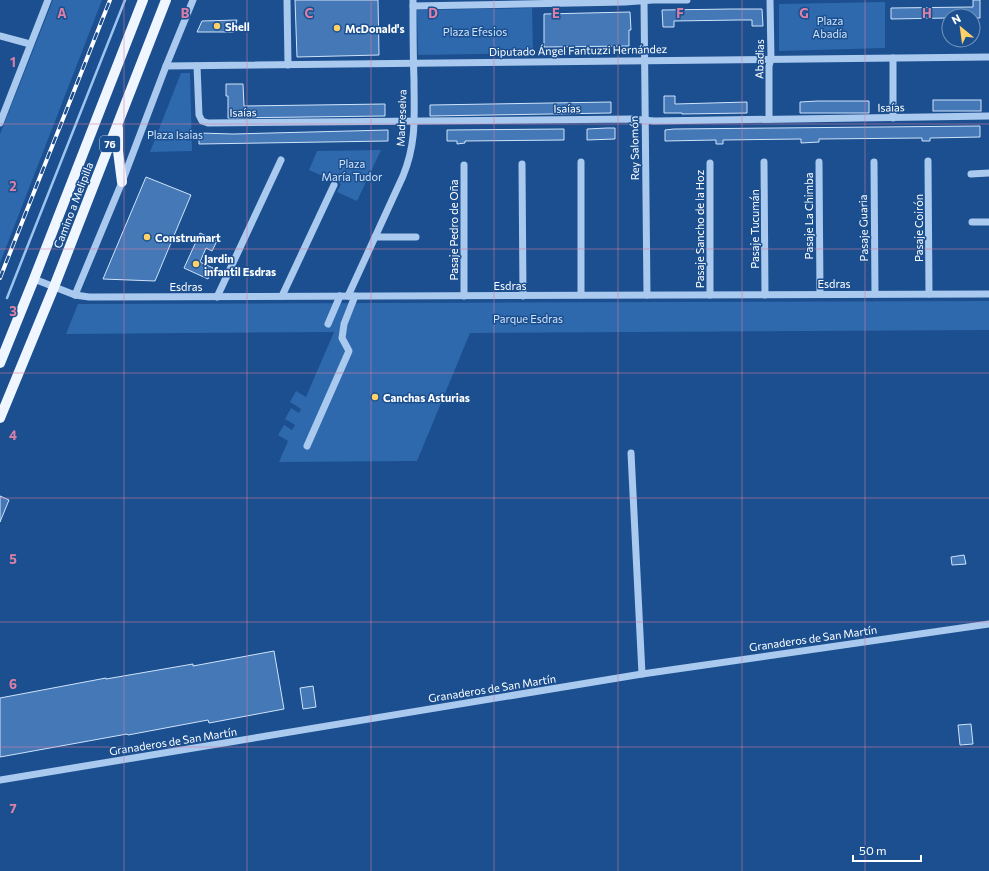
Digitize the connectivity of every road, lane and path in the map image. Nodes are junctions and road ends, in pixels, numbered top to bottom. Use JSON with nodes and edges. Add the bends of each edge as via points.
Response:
{"nodes":[{"id":1,"x":48,"y":0,"type":"edge"},
{"id":2,"x":143,"y":0,"type":"edge"},
{"id":3,"x":166,"y":0,"type":"edge"},
{"id":4,"x":193,"y":0,"type":"edge"},
{"id":5,"x":288,"y":0,"type":"edge"},
{"id":6,"x":644,"y":0,"type":"edge"},
{"id":7,"x":687,"y":0,"type":"edge"},
{"id":8,"x":770,"y":0,"type":"edge"},
{"id":9,"x":413,"y":3,"type":"edge"},
{"id":10,"x":0,"y":36,"type":"edge"},
{"id":11,"x":30,"y":44,"type":"junction"},
{"id":12,"x":989,"y":57,"type":"edge"},
{"id":13,"x":892,"y":58,"type":"junction"},
{"id":14,"x":770,"y":59,"type":"junction"},
{"id":15,"x":644,"y":60,"type":"junction"},
{"id":16,"x":413,"y":63,"type":"junction"},
{"id":17,"x":288,"y":64,"type":"junction"},
{"id":18,"x":166,"y":66,"type":"junction"},
{"id":19,"x":198,"y":66,"type":"junction"},
{"id":20,"x":989,"y":116,"type":"edge"},
{"id":21,"x":893,"y":118,"type":"junction"},
{"id":22,"x":769,"y":119,"type":"junction"},
{"id":23,"x":645,"y":120,"type":"junction"},
{"id":24,"x":414,"y":121,"type":"junction"},
{"id":25,"x":118,"y":122,"type":"junction"},
{"id":26,"x":0,"y":123,"type":"edge"},
{"id":27,"x":281,"y":160,"type":"dead end"},
{"id":28,"x":580,"y":162,"type":"dead end"},
{"id":29,"x":764,"y":162,"type":"dead end"},
{"id":30,"x":819,"y":162,"type":"dead end"},
{"id":31,"x":874,"y":162,"type":"dead end"},
{"id":32,"x":928,"y":162,"type":"dead end"},
{"id":33,"x":710,"y":163,"type":"dead end"},
{"id":34,"x":522,"y":164,"type":"dead end"},
{"id":35,"x":464,"y":165,"type":"dead end"},
{"id":36,"x":989,"y":173,"type":"edge"},
{"id":37,"x":971,"y":174,"type":"dead end"},
{"id":38,"x":122,"y":182,"type":"junction"},
{"id":39,"x":334,"y":185,"type":"dead end"},
{"id":40,"x":972,"y":222,"type":"dead end"},
{"id":41,"x":989,"y":222,"type":"edge"},
{"id":42,"x":375,"y":237,"type":"junction"},
{"id":43,"x":416,"y":237,"type":"dead end"},
{"id":44,"x":34,"y":279,"type":"junction"},
{"id":45,"x":54,"y":287,"type":"junction"},
{"id":46,"x":820,"y":294,"type":"junction"},
{"id":47,"x":875,"y":294,"type":"junction"},
{"id":48,"x":929,"y":294,"type":"junction"},
{"id":49,"x":989,"y":294,"type":"edge"},
{"id":50,"x":75,"y":295,"type":"junction"},
{"id":51,"x":580,"y":295,"type":"junction"},
{"id":52,"x":647,"y":295,"type":"junction"},
{"id":53,"x":710,"y":295,"type":"junction"},
{"id":54,"x":765,"y":295,"type":"junction"},
{"id":55,"x":217,"y":296,"type":"junction"},
{"id":56,"x":282,"y":296,"type":"junction"},
{"id":57,"x":340,"y":296,"type":"junction"},
{"id":58,"x":352,"y":296,"type":"junction"},
{"id":59,"x":464,"y":296,"type":"junction"},
{"id":60,"x":523,"y":296,"type":"junction"},
{"id":61,"x":328,"y":324,"type":"dead end"},
{"id":62,"x":0,"y":363,"type":"edge"},
{"id":63,"x":0,"y":418,"type":"edge"},
{"id":64,"x":307,"y":446,"type":"dead end"},
{"id":65,"x":631,"y":453,"type":"dead end"},
{"id":66,"x":989,"y":624,"type":"edge"},
{"id":67,"x":642,"y":674,"type":"junction"},
{"id":68,"x":0,"y":780,"type":"edge"}],
"edges":[{"from":1,"to":11,"type":"street"},
{"from":2,"to":44,"type":"main road","name":"Camino a Melipilla","number":"76"},
{"from":3,"to":25,"type":"main road","name":"Camino a Melipilla","number":"76"},
{"from":4,"to":18,"type":"street"},
{"from":5,"to":17,"type":"street"},
{"from":6,"to":7,"type":"street"},
{"from":6,"to":9,"type":"street"},
{"from":6,"to":15,"type":"street","name":"Rey Salomón"},
{"from":8,"to":14,"type":"street","name":"Abadias"},
{"from":9,"to":16,"type":"street","name":"Madreselva"},
{"from":10,"to":11,"type":"street"},
{"from":11,"to":26,"type":"street"},
{"from":12,"to":13,"type":"street","name":"Diputado Ángel Fantuzzi Hernández"},
{"from":13,"to":14,"type":"street","name":"Diputado Ángel Fantuzzi Hernández"},
{"from":13,"to":21,"type":"street"},
{"from":14,"to":15,"type":"street","name":"Diputado Ángel Fantuzzi Hernández"},
{"from":14,"to":22,"type":"street","name":"Abadias"},
{"from":15,"to":16,"type":"street","name":"Diputado Ángel Fantuzzi Hernández"},
{"from":15,"to":23,"type":"street","name":"Rey Salomón"},
{"from":16,"to":17,"type":"street","name":"Diputado Ángel Fantuzzi Hernández"},
{"from":16,"to":24,"type":"street","name":"Madreselva"},
{"from":17,"to":19,"type":"street","name":"Diputado Ángel Fantuzzi Hernández"},
{"from":18,"to":19,"type":"street","name":"Diputado Ángel Fantuzzi Hernández"},
{"from":18,"to":38,"type":"street"},
{"from":19,"to":24,"type":"street","name":"Isaías","via":[[199,115],[205,122]]},
{"from":20,"to":21,"type":"street","name":"Isaías"},
{"from":21,"to":22,"type":"street","name":"Isaías"},
{"from":22,"to":23,"type":"street","name":"Isaías"},
{"from":23,"to":24,"type":"street","name":"Isaías"},
{"from":23,"to":52,"type":"street","name":"Rey Salomón"},
{"from":24,"to":42,"type":"street","name":"Madreselva","via":[[408,163]]},
{"from":25,"to":38,"type":"main road"},
{"from":25,"to":45,"type":"main road","name":"Camino a Melipilla","number":"76"},
{"from":27,"to":55,"type":"street"},
{"from":28,"to":51,"type":"street"},
{"from":29,"to":54,"type":"street","name":"Pasaje Tucumán"},
{"from":30,"to":46,"type":"street","name":"Pasaje La Chimba"},
{"from":31,"to":47,"type":"street","name":"Pasaje Guaria"},
{"from":32,"to":48,"type":"street","name":"Pasaje Coirón"},
{"from":33,"to":53,"type":"street","name":"Pasaje Sancho de la Hoz"},
{"from":34,"to":60,"type":"street"},
{"from":35,"to":59,"type":"street","name":"Pasaje Pedro de Oña"},
{"from":36,"to":37,"type":"street"},
{"from":38,"to":50,"type":"street"},
{"from":39,"to":56,"type":"street"},
{"from":40,"to":41,"type":"street"},
{"from":42,"to":43,"type":"street"},
{"from":42,"to":58,"type":"street","name":"Madreselva"},
{"from":44,"to":45,"type":"street","name":"Esdras"},
{"from":44,"to":62,"type":"main road","name":"Camino a Melipilla","number":"76"},
{"from":45,"to":50,"type":"street","name":"Esdras"},
{"from":45,"to":63,"type":"main road","name":"Camino a Melipilla","number":"76"},
{"from":46,"to":47,"type":"street","name":"Esdras"},
{"from":46,"to":54,"type":"street","name":"Esdras"},
{"from":47,"to":48,"type":"street","name":"Esdras"},
{"from":48,"to":49,"type":"street","name":"Esdras"},
{"from":50,"to":55,"type":"street","name":"Esdras"},
{"from":51,"to":52,"type":"street","name":"Esdras"},
{"from":51,"to":60,"type":"street","name":"Esdras"},
{"from":52,"to":53,"type":"street","name":"Esdras"},
{"from":53,"to":54,"type":"street","name":"Esdras"},
{"from":55,"to":56,"type":"street","name":"Esdras"},
{"from":56,"to":57,"type":"street","name":"Esdras"},
{"from":57,"to":58,"type":"street","name":"Esdras"},
{"from":57,"to":61,"type":"street"},
{"from":58,"to":59,"type":"street","name":"Esdras"},
{"from":58,"to":64,"type":"street","name":"Madreselva","via":[[342,338],[349,352]]},
{"from":59,"to":60,"type":"street","name":"Esdras"},
{"from":65,"to":67,"type":"street"},
{"from":66,"to":67,"type":"street","name":"Granaderos de San Martín"},
{"from":67,"to":68,"type":"street","name":"Granaderos de San Martín"}]}
